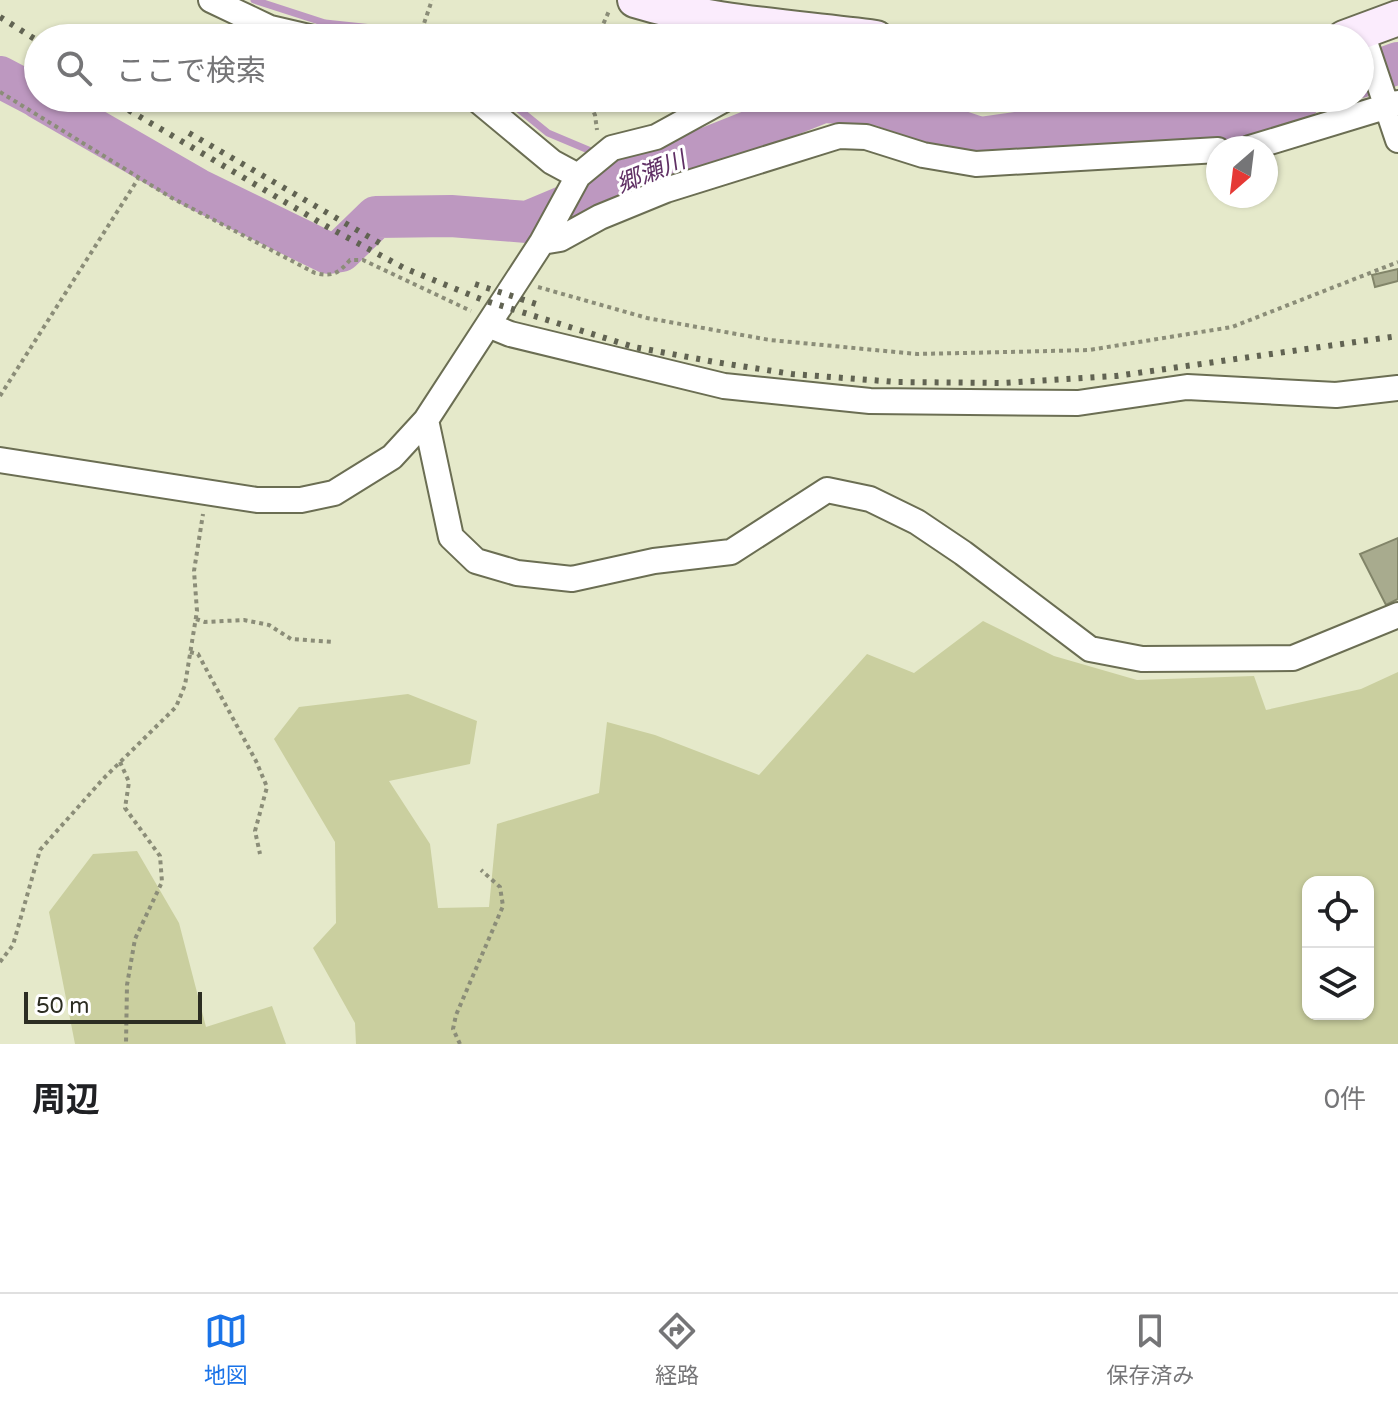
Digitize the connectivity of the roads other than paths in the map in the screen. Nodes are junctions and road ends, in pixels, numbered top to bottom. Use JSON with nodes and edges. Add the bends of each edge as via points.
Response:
{"nodes":[{"id":1,"x":211,"y":0,"type":"edge"},
{"id":2,"x":635,"y":0,"type":"edge"},
{"id":3,"x":1398,"y":18,"type":"edge"},
{"id":4,"x":262,"y":24,"type":"edge"},
{"id":5,"x":750,"y":24,"type":"edge"},
{"id":6,"x":1374,"y":31,"type":"edge"},
{"id":7,"x":1374,"y":71,"type":"edge"},
{"id":8,"x":1392,"y":106,"type":"edge"},
{"id":9,"x":492,"y":112,"type":"edge"},
{"id":10,"x":702,"y":112,"type":"edge"},
{"id":11,"x":1372,"y":112,"type":"edge"},
{"id":12,"x":1278,"y":140,"type":"edge"},
{"id":13,"x":1398,"y":140,"type":"edge"},
{"id":14,"x":1206,"y":151,"type":"edge"},
{"id":15,"x":582,"y":172,"type":"junction"},
{"id":16,"x":544,"y":237,"type":"junction"},
{"id":17,"x":490,"y":322,"type":"junction"},
{"id":18,"x":1398,"y":388,"type":"edge"},
{"id":19,"x":426,"y":420,"type":"junction"},
{"id":20,"x":0,"y":460,"type":"edge"},
{"id":21,"x":1398,"y":615,"type":"edge"}],
"edges":[{"from":1,"to":4,"type":"street"},
{"from":2,"to":5,"type":"main road"},
{"from":3,"to":6,"type":"main road"},
{"from":7,"to":8,"type":"street"},
{"from":8,"to":13,"type":"street"},
{"from":9,"to":15,"type":"street","via":[[552,162]]},
{"from":10,"to":15,"type":"street","via":[[656,137],[612,148]]},
{"from":11,"to":12,"type":"street"},
{"from":14,"to":16,"type":"street","via":[[976,164],[866,137],[839,136],[666,190],[560,239]]},
{"from":15,"to":16,"type":"street"},
{"from":16,"to":17,"type":"street"},
{"from":17,"to":18,"type":"street","via":[[510,334],[724,386],[870,401],[1078,403],[1187,387],[1336,395]]},
{"from":17,"to":19,"type":"street"},
{"from":19,"to":20,"type":"street","via":[[392,457],[334,493],[301,500],[257,500]]},
{"from":19,"to":21,"type":"street","via":[[451,537],[476,561],[517,573],[572,579],[654,561],[731,552],[827,490],[870,499],[917,522],[1090,649],[1142,659],[1293,658]]}]}
